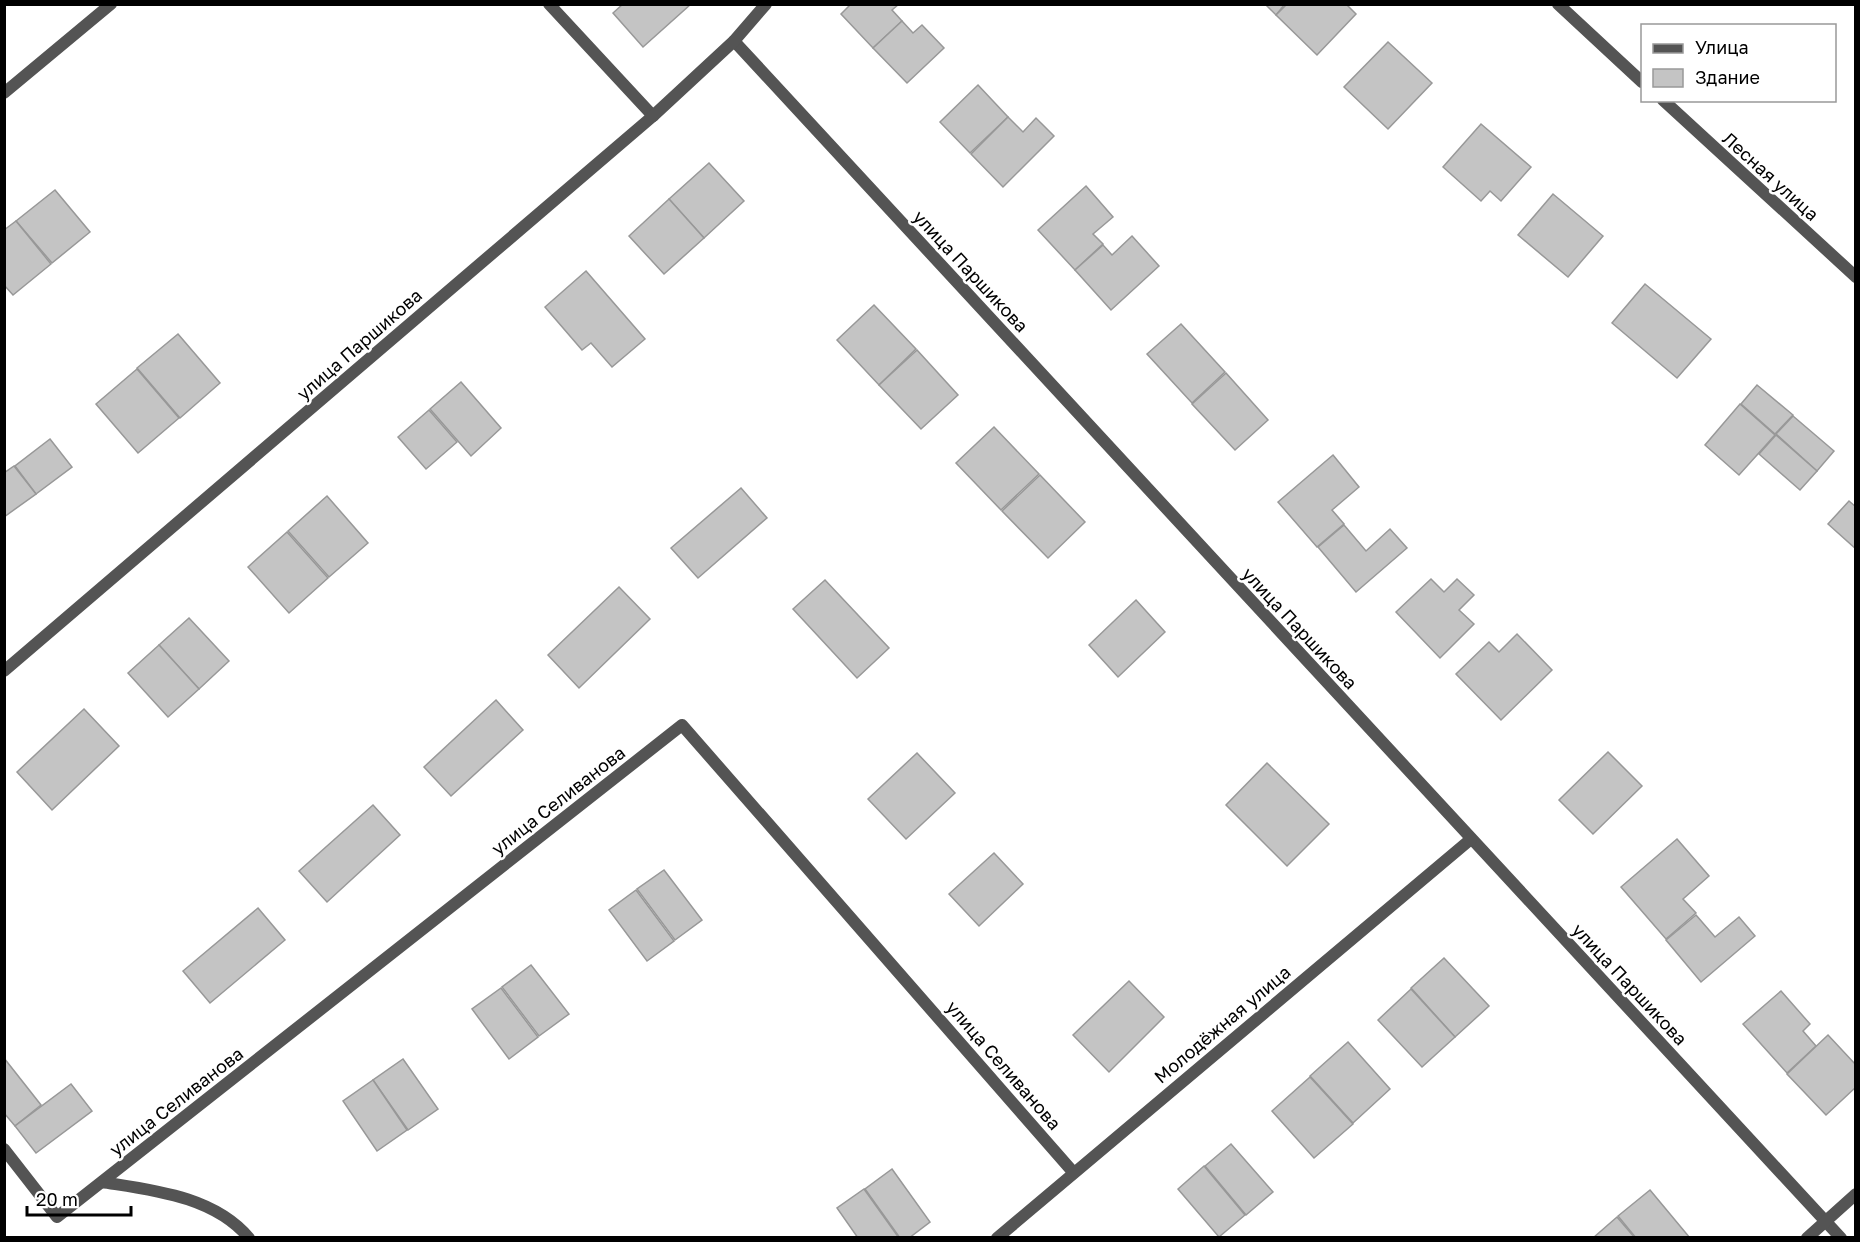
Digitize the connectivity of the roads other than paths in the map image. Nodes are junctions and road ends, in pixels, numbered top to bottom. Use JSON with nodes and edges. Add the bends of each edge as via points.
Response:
{"nodes":[{"id":1,"x":111,"y":4,"type":"edge"},
{"id":2,"x":549,"y":4,"type":"edge"},
{"id":3,"x":766,"y":4,"type":"edge"},
{"id":4,"x":1558,"y":4,"type":"edge"},
{"id":5,"x":734,"y":41,"type":"junction"},
{"id":6,"x":1641,"y":81,"type":"edge"},
{"id":7,"x":4,"y":93,"type":"edge"},
{"id":8,"x":1665,"y":102,"type":"edge"},
{"id":9,"x":653,"y":116,"type":"junction"},
{"id":10,"x":1856,"y":277,"type":"edge"},
{"id":11,"x":4,"y":671,"type":"edge"},
{"id":12,"x":1471,"y":839,"type":"junction"},
{"id":13,"x":4,"y":1149,"type":"edge"},
{"id":14,"x":1073,"y":1172,"type":"junction"},
{"id":15,"x":102,"y":1182,"type":"junction"},
{"id":16,"x":1856,"y":1194,"type":"edge"},
{"id":17,"x":1826,"y":1221,"type":"junction"},
{"id":18,"x":249,"y":1238,"type":"edge"},
{"id":19,"x":997,"y":1238,"type":"edge"},
{"id":20,"x":1807,"y":1238,"type":"edge"},
{"id":21,"x":1841,"y":1238,"type":"edge"}],
"edges":[{"from":1,"to":7,"type":"street"},
{"from":2,"to":9,"type":"street"},
{"from":3,"to":5,"type":"street","name":"улица Паршикова"},
{"from":4,"to":6,"type":"street"},
{"from":5,"to":9,"type":"street","name":"улица Паршикова"},
{"from":5,"to":12,"type":"street","name":"улица Паршикова"},
{"from":8,"to":10,"type":"street","name":"Лесная улица"},
{"from":9,"to":11,"type":"street","name":"улица Паршикова"},
{"from":12,"to":14,"type":"street","name":"Молодёжная улица"},
{"from":12,"to":17,"type":"street","name":"улица Паршикова"},
{"from":13,"to":15,"type":"street","name":"улица Селиванова","via":[[57,1217]]},
{"from":14,"to":15,"type":"street","name":"улица Селиванова","via":[[682,725]]},
{"from":14,"to":19,"type":"street","name":"Молодёжная улица"},
{"from":15,"to":18,"type":"street","via":[[172,1193],[236,1221]]},
{"from":16,"to":17,"type":"street"},
{"from":17,"to":20,"type":"street"},
{"from":17,"to":21,"type":"street","name":"улица Паршикова"}]}
